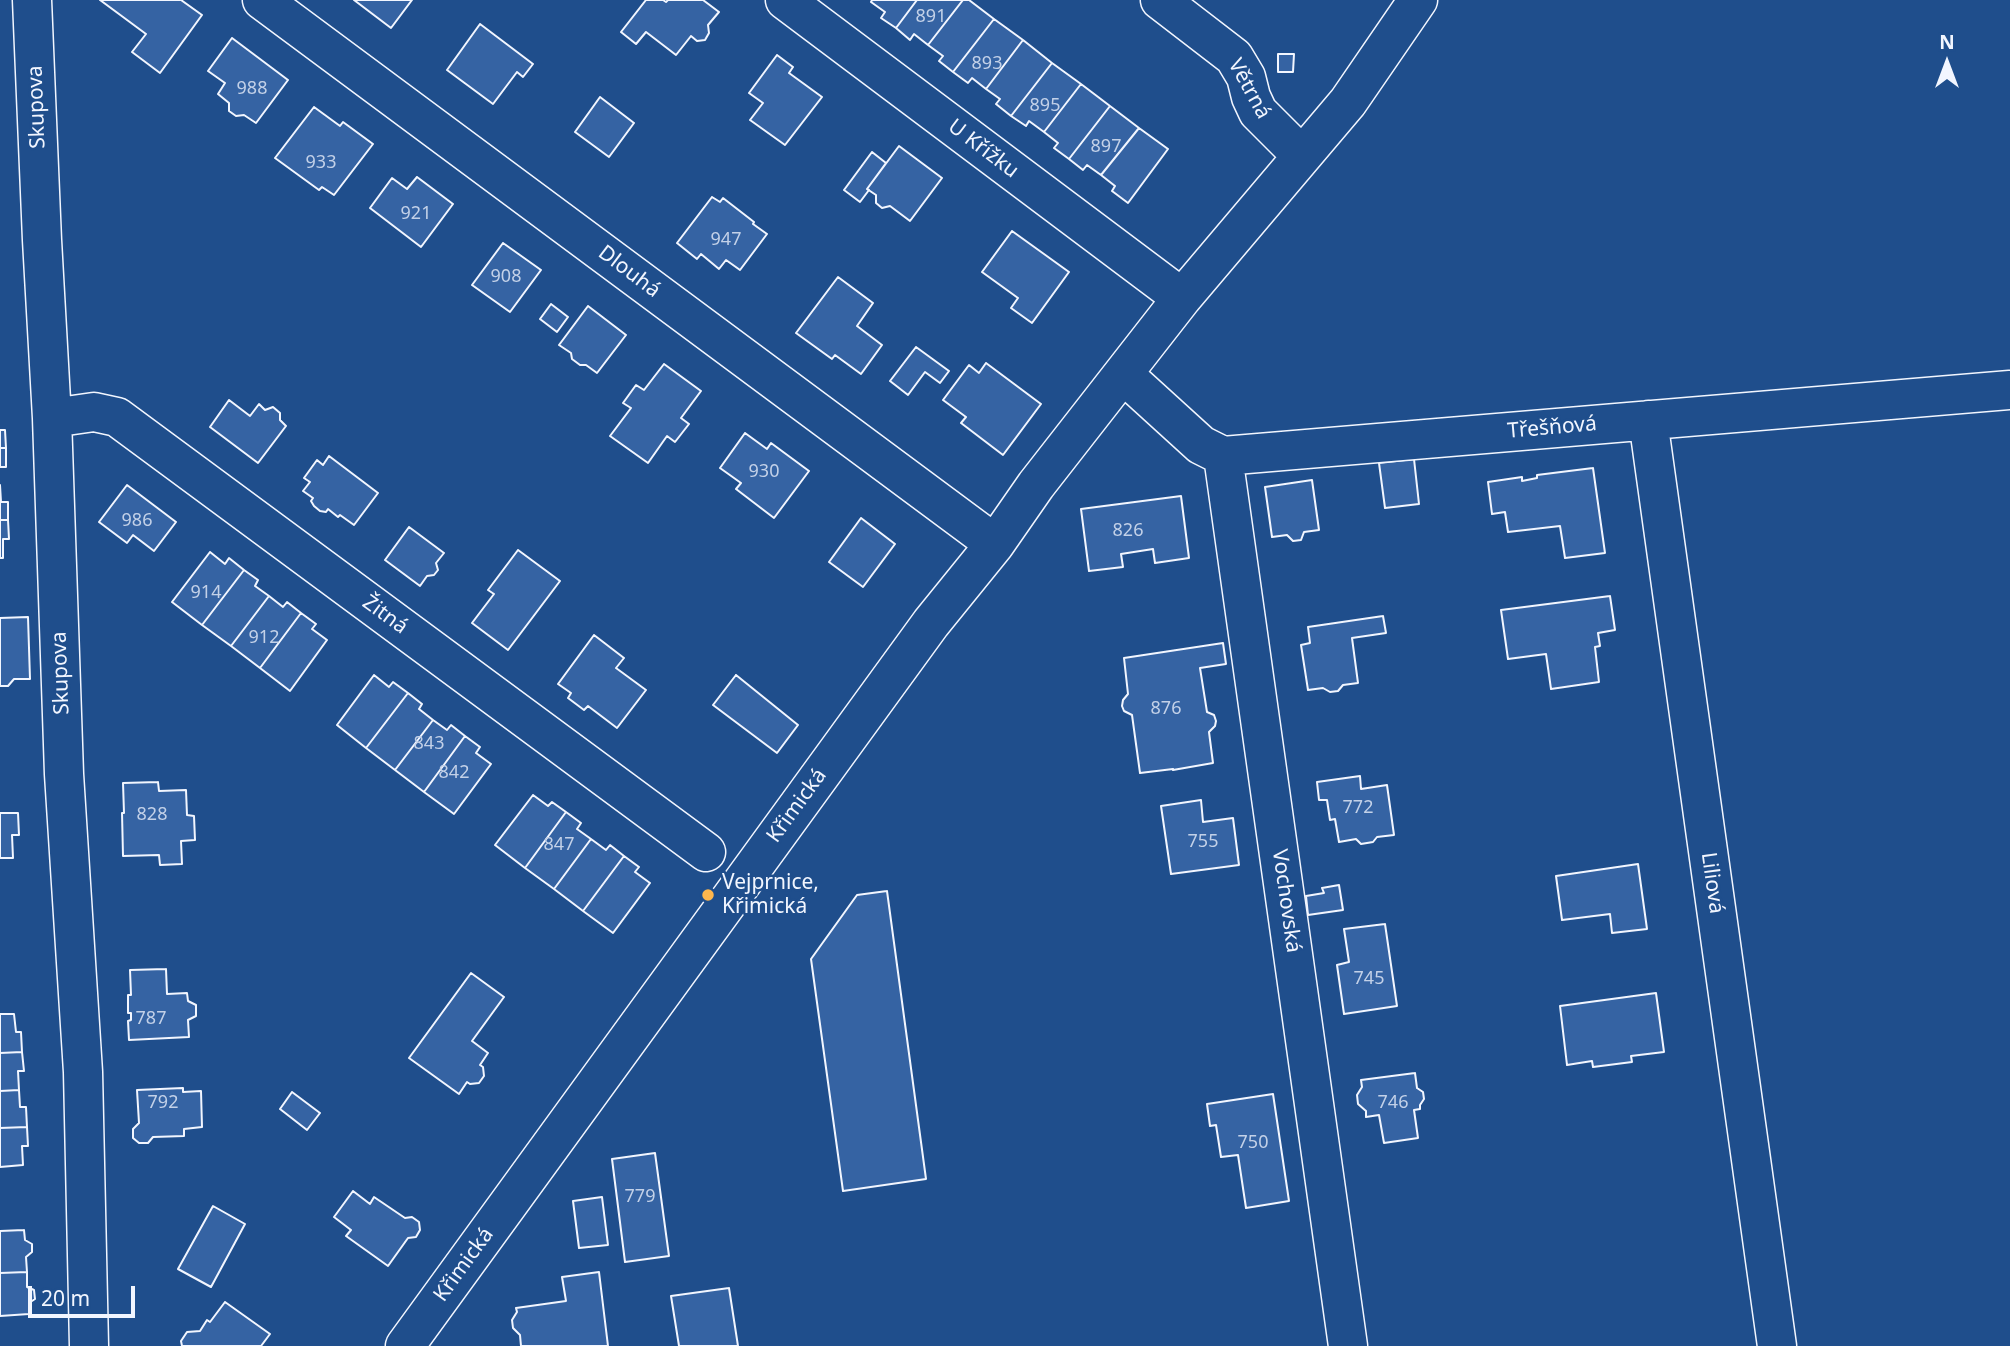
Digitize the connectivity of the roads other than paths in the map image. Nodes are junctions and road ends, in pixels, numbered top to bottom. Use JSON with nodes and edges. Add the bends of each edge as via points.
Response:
{"nodes":[{"id":1,"x":32,"y":0,"type":"edge"},
{"id":2,"x":262,"y":0,"type":"edge"},
{"id":3,"x":785,"y":0,"type":"edge"},
{"id":4,"x":1160,"y":0,"type":"edge"},
{"id":5,"x":1418,"y":0,"type":"edge"},
{"id":6,"x":1302,"y":156,"type":"junction"},
{"id":7,"x":1182,"y":298,"type":"junction"},
{"id":8,"x":1123,"y":374,"type":"junction"},
{"id":9,"x":2010,"y":390,"type":"edge"},
{"id":10,"x":52,"y":418,"type":"junction"},
{"id":11,"x":1648,"y":420,"type":"junction"},
{"id":12,"x":1223,"y":456,"type":"junction"},
{"id":13,"x":995,"y":544,"type":"junction"},
{"id":14,"x":706,"y":852,"type":"dead end"},
{"id":15,"x":89,"y":1346,"type":"edge"},
{"id":16,"x":405,"y":1346,"type":"edge"},
{"id":17,"x":1348,"y":1346,"type":"edge"},
{"id":18,"x":1777,"y":1346,"type":"edge"}],
"edges":[{"from":1,"to":10,"type":"street","name":"Skupova"},
{"from":2,"to":13,"type":"street","name":"Dlouhá"},
{"from":3,"to":7,"type":"street","name":"U Křížku"},
{"from":4,"to":6,"type":"street","name":"Větrná","via":[[1234,57],[1258,112]]},
{"from":5,"to":6,"type":"street","name":"Křimická","via":[[1348,102]]},
{"from":6,"to":7,"type":"street","name":"Křimická"},
{"from":7,"to":8,"type":"street","name":"Křimická"},
{"from":8,"to":12,"type":"street","via":[[1201,445]]},
{"from":8,"to":13,"type":"street","name":"Křimická","via":[[1035,485]]},
{"from":9,"to":11,"type":"street","name":"Třešňová"},
{"from":10,"to":14,"type":"street","name":"Žitná","via":[[94,412],[117,417]]},
{"from":10,"to":15,"type":"street","name":"Skupova","via":[[64,775],[83,1072]]},
{"from":11,"to":12,"type":"street","name":"Třešňová"},
{"from":11,"to":18,"type":"street","name":"Liliová"},
{"from":12,"to":17,"type":"street","name":"Vochovská"},
{"from":13,"to":16,"type":"street","name":"Křimická","via":[[922,635]]}]}
